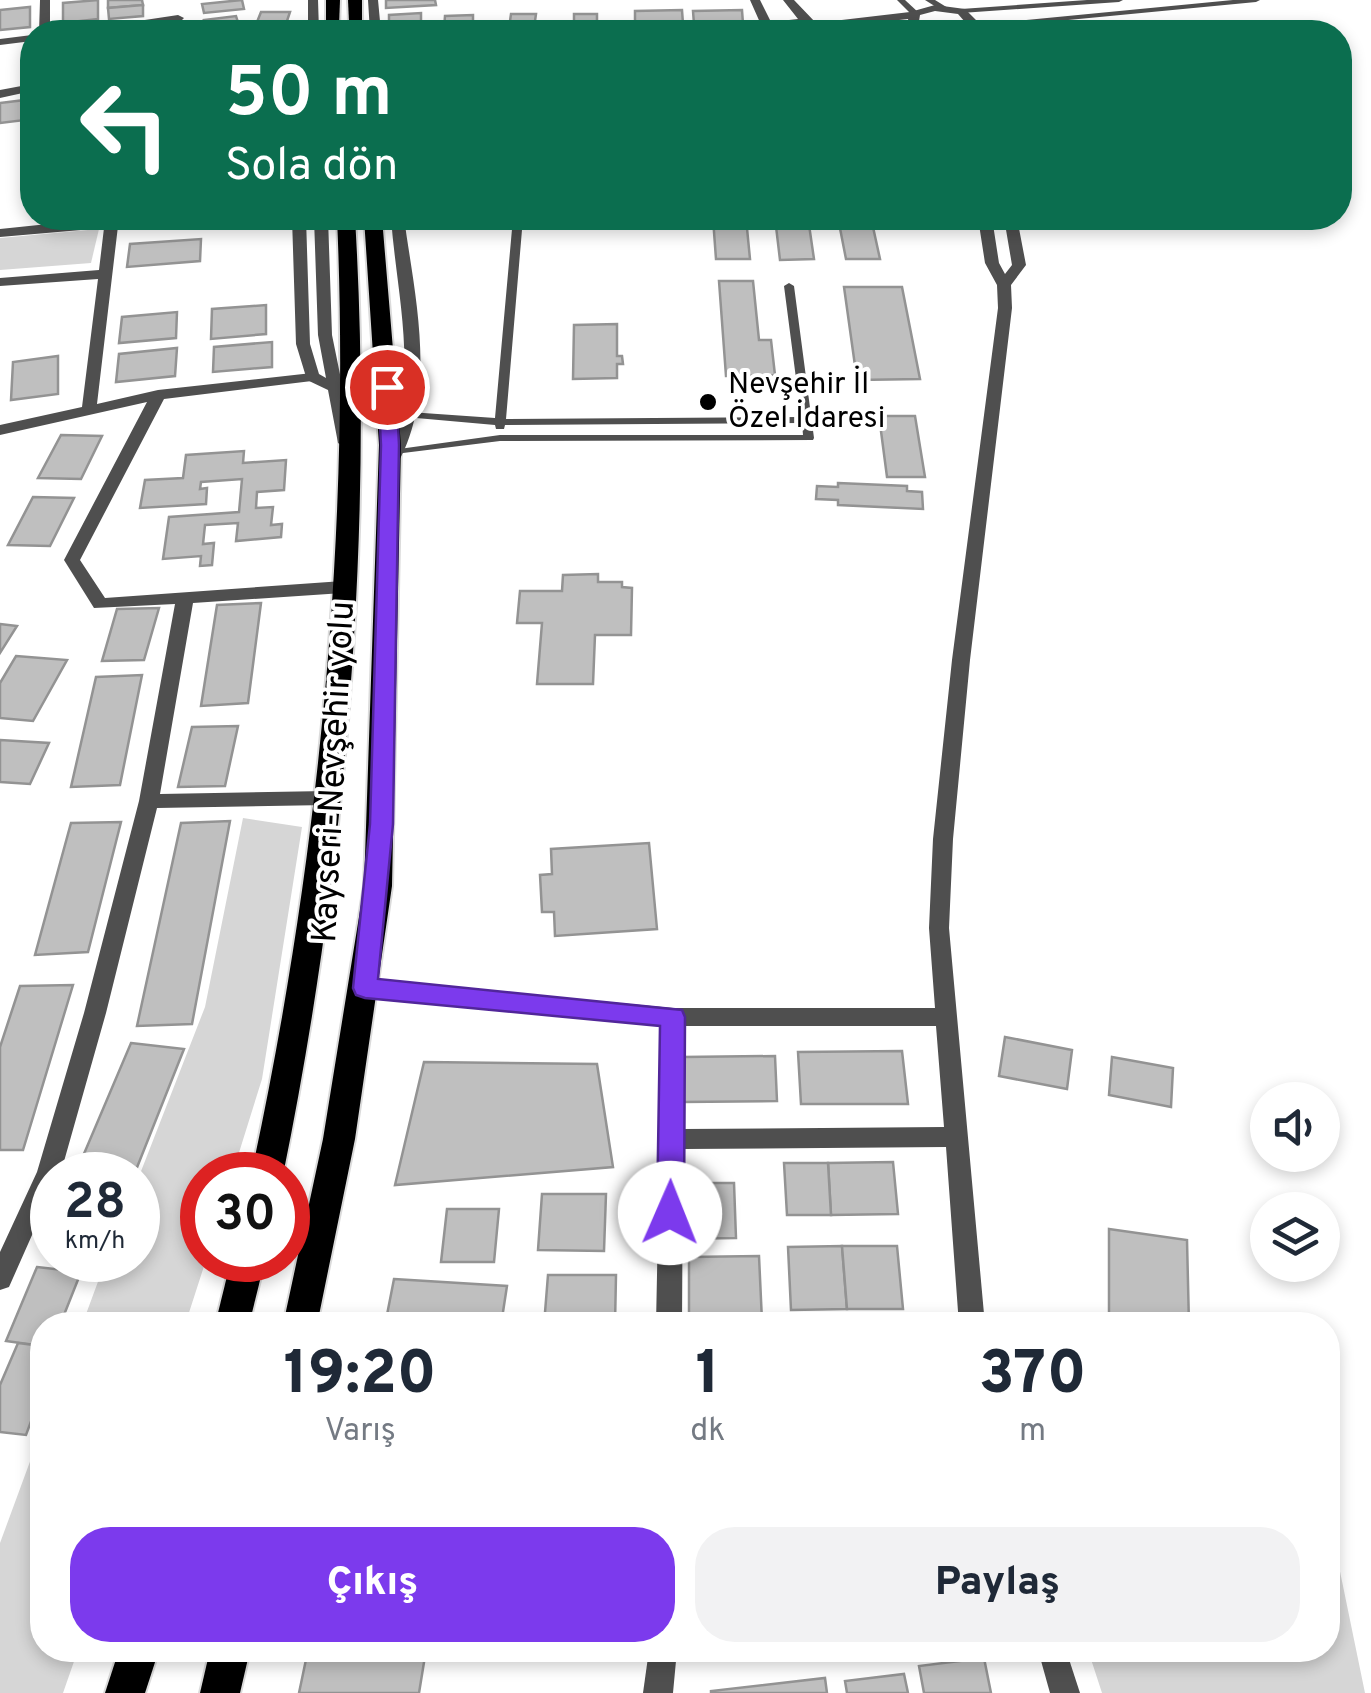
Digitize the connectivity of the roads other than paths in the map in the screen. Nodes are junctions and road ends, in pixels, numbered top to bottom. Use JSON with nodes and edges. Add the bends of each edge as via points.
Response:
{"nodes":[{"id":1,"x":177,"y":0,"type":"edge"},
{"id":2,"x":788,"y":0,"type":"edge"},
{"id":3,"x":901,"y":0,"type":"edge"},
{"id":4,"x":929,"y":0,"type":"edge"},
{"id":5,"x":1118,"y":0,"type":"edge"},
{"id":6,"x":1256,"y":0,"type":"edge"},
{"id":7,"x":1106,"y":1,"type":"edge"},
{"id":8,"x":1060,"y":2,"type":"edge"},
{"id":9,"x":944,"y":8,"type":"junction"},
{"id":10,"x":961,"y":11,"type":"junction"},
{"id":11,"x":1116,"y":13,"type":"junction"},
{"id":12,"x":914,"y":14,"type":"junction"},
{"id":13,"x":178,"y":18,"type":"joint"},
{"id":14,"x":163,"y":20,"type":"edge"},
{"id":15,"x":810,"y":20,"type":"edge"},
{"id":16,"x":870,"y":20,"type":"edge"},
{"id":17,"x":916,"y":20,"type":"edge"},
{"id":18,"x":970,"y":20,"type":"edge"},
{"id":19,"x":1056,"y":20,"type":"edge"},
{"id":20,"x":26,"y":230,"type":"edge"},
{"id":21,"x":110,"y":230,"type":"edge"},
{"id":22,"x":299,"y":230,"type":"edge"},
{"id":23,"x":321,"y":230,"type":"edge"},
{"id":24,"x":347,"y":230,"type":"edge"},
{"id":25,"x":374,"y":230,"type":"edge"},
{"id":26,"x":398,"y":230,"type":"edge"},
{"id":27,"x":517,"y":230,"type":"edge"},
{"id":28,"x":987,"y":230,"type":"edge"},
{"id":29,"x":1013,"y":230,"type":"edge"},
{"id":30,"x":0,"y":233,"type":"edge"},
{"id":31,"x":106,"y":274,"type":"junction"},
{"id":32,"x":0,"y":282,"type":"edge"},
{"id":33,"x":789,"y":286,"type":"dead end"},
{"id":34,"x":1004,"y":286,"type":"junction"},
{"id":35,"x":312,"y":378,"type":"junction"},
{"id":36,"x":332,"y":386,"type":"junction"},
{"id":37,"x":158,"y":395,"type":"junction"},
{"id":38,"x":90,"y":409,"type":"junction"},
{"id":39,"x":409,"y":416,"type":"junction"},
{"id":40,"x":806,"y":420,"type":"junction"},
{"id":41,"x":500,"y":422,"type":"junction"},
{"id":42,"x":0,"y":430,"type":"edge"},
{"id":43,"x":500,"y":438,"type":"junction"},
{"id":44,"x":809,"y":438,"type":"joint"},
{"id":45,"x":394,"y":459,"type":"junction"},
{"id":46,"x":351,"y":465,"type":"junction"},
{"id":47,"x":343,"y":587,"type":"junction"},
{"id":48,"x":185,"y":599,"type":"junction"},
{"id":49,"x":327,"y":798,"type":"junction"},
{"id":50,"x":149,"y":801,"type":"junction"},
{"id":51,"x":365,"y":988,"type":"junction"},
{"id":52,"x":673,"y":1017,"type":"junction"},
{"id":53,"x":948,"y":1018,"type":"junction"},
{"id":54,"x":956,"y":1137,"type":"junction"},
{"id":55,"x":671,"y":1139,"type":"junction"},
{"id":56,"x":272,"y":1152,"type":"edge"},
{"id":57,"x":0,"y":1279,"type":"edge"},
{"id":58,"x":243,"y":1282,"type":"edge"},
{"id":59,"x":235,"y":1312,"type":"edge"},
{"id":60,"x":303,"y":1312,"type":"edge"},
{"id":61,"x":669,"y":1312,"type":"edge"},
{"id":62,"x":971,"y":1312,"type":"edge"},
{"id":63,"x":134,"y":1662,"type":"edge"},
{"id":64,"x":227,"y":1662,"type":"edge"},
{"id":65,"x":662,"y":1662,"type":"edge"},
{"id":66,"x":1056,"y":1662,"type":"edge"},
{"id":67,"x":125,"y":1693,"type":"edge"},
{"id":68,"x":220,"y":1693,"type":"edge"},
{"id":69,"x":658,"y":1693,"type":"edge"},
{"id":70,"x":1065,"y":1693,"type":"edge"}],
"edges":[{"from":1,"to":13,"type":"street"},
{"from":2,"to":15,"type":"street"},
{"from":3,"to":12,"type":"lane"},
{"from":4,"to":9,"type":"lane"},
{"from":5,"to":7,"type":"lane"},
{"from":6,"to":11,"type":"lane"},
{"from":7,"to":8,"type":"lane"},
{"from":7,"to":11,"type":"lane"},
{"from":8,"to":10,"type":"lane"},
{"from":9,"to":10,"type":"street"},
{"from":9,"to":12,"type":"street"},
{"from":10,"to":18,"type":"street"},
{"from":11,"to":19,"type":"lane"},
{"from":12,"to":16,"type":"street"},
{"from":12,"to":17,"type":"street"},
{"from":13,"to":14,"type":"street"},
{"from":20,"to":30,"type":"street"},
{"from":21,"to":31,"type":"street"},
{"from":22,"to":35,"type":"street","via":[[303,344]]},
{"from":23,"to":36,"type":"street"},
{"from":24,"to":46,"type":"highway","name":"Kayseri-Nevşehir yolu"},
{"from":25,"to":45,"type":"highway","name":"Kayseri-Nevşehir yolu"},
{"from":26,"to":39,"type":"street"},
{"from":27,"to":41,"type":"lane"},
{"from":28,"to":34,"type":"street"},
{"from":29,"to":34,"type":"street","via":[[1019,265]]},
{"from":31,"to":32,"type":"street"},
{"from":31,"to":38,"type":"street"},
{"from":33,"to":40,"type":"lane"},
{"from":34,"to":53,"type":"street","via":[[943,839],[939,928]]},
{"from":35,"to":36,"type":"street"},
{"from":35,"to":37,"type":"street"},
{"from":36,"to":46,"type":"street"},
{"from":37,"to":38,"type":"street"},
{"from":37,"to":48,"type":"street","via":[[72,560],[100,604]]},
{"from":38,"to":42,"type":"street"},
{"from":39,"to":41,"type":"lane"},
{"from":39,"to":45,"type":"street"},
{"from":40,"to":41,"type":"lane"},
{"from":40,"to":44,"type":"lane"},
{"from":41,"to":43,"type":"lane"},
{"from":43,"to":44,"type":"lane"},
{"from":43,"to":45,"type":"lane"},
{"from":45,"to":51,"type":"highway","name":"Kayseri-Nevşehir yolu","via":[[382,824]]},
{"from":46,"to":47,"type":"highway","name":"Kayseri-Nevşehir yolu"},
{"from":47,"to":48,"type":"street"},
{"from":47,"to":49,"type":"highway","name":"Kayseri-Nevşehir yolu"},
{"from":48,"to":50,"type":"street"},
{"from":49,"to":50,"type":"street"},
{"from":49,"to":56,"type":"highway","name":"Kayseri-Nevşehir yolu","via":[[305,986]]},
{"from":50,"to":57,"type":"street","via":[[49,1172]]},
{"from":51,"to":52,"type":"street"},
{"from":51,"to":60,"type":"highway","name":"Kayseri-Nevşehir yolu"},
{"from":52,"to":53,"type":"street"},
{"from":52,"to":55,"type":"street"},
{"from":53,"to":54,"type":"street"},
{"from":54,"to":55,"type":"street"},
{"from":54,"to":62,"type":"street"},
{"from":55,"to":61,"type":"street"},
{"from":58,"to":59,"type":"highway"},
{"from":63,"to":67,"type":"highway"},
{"from":64,"to":68,"type":"highway"},
{"from":65,"to":69,"type":"street"},
{"from":66,"to":70,"type":"street"}]}
